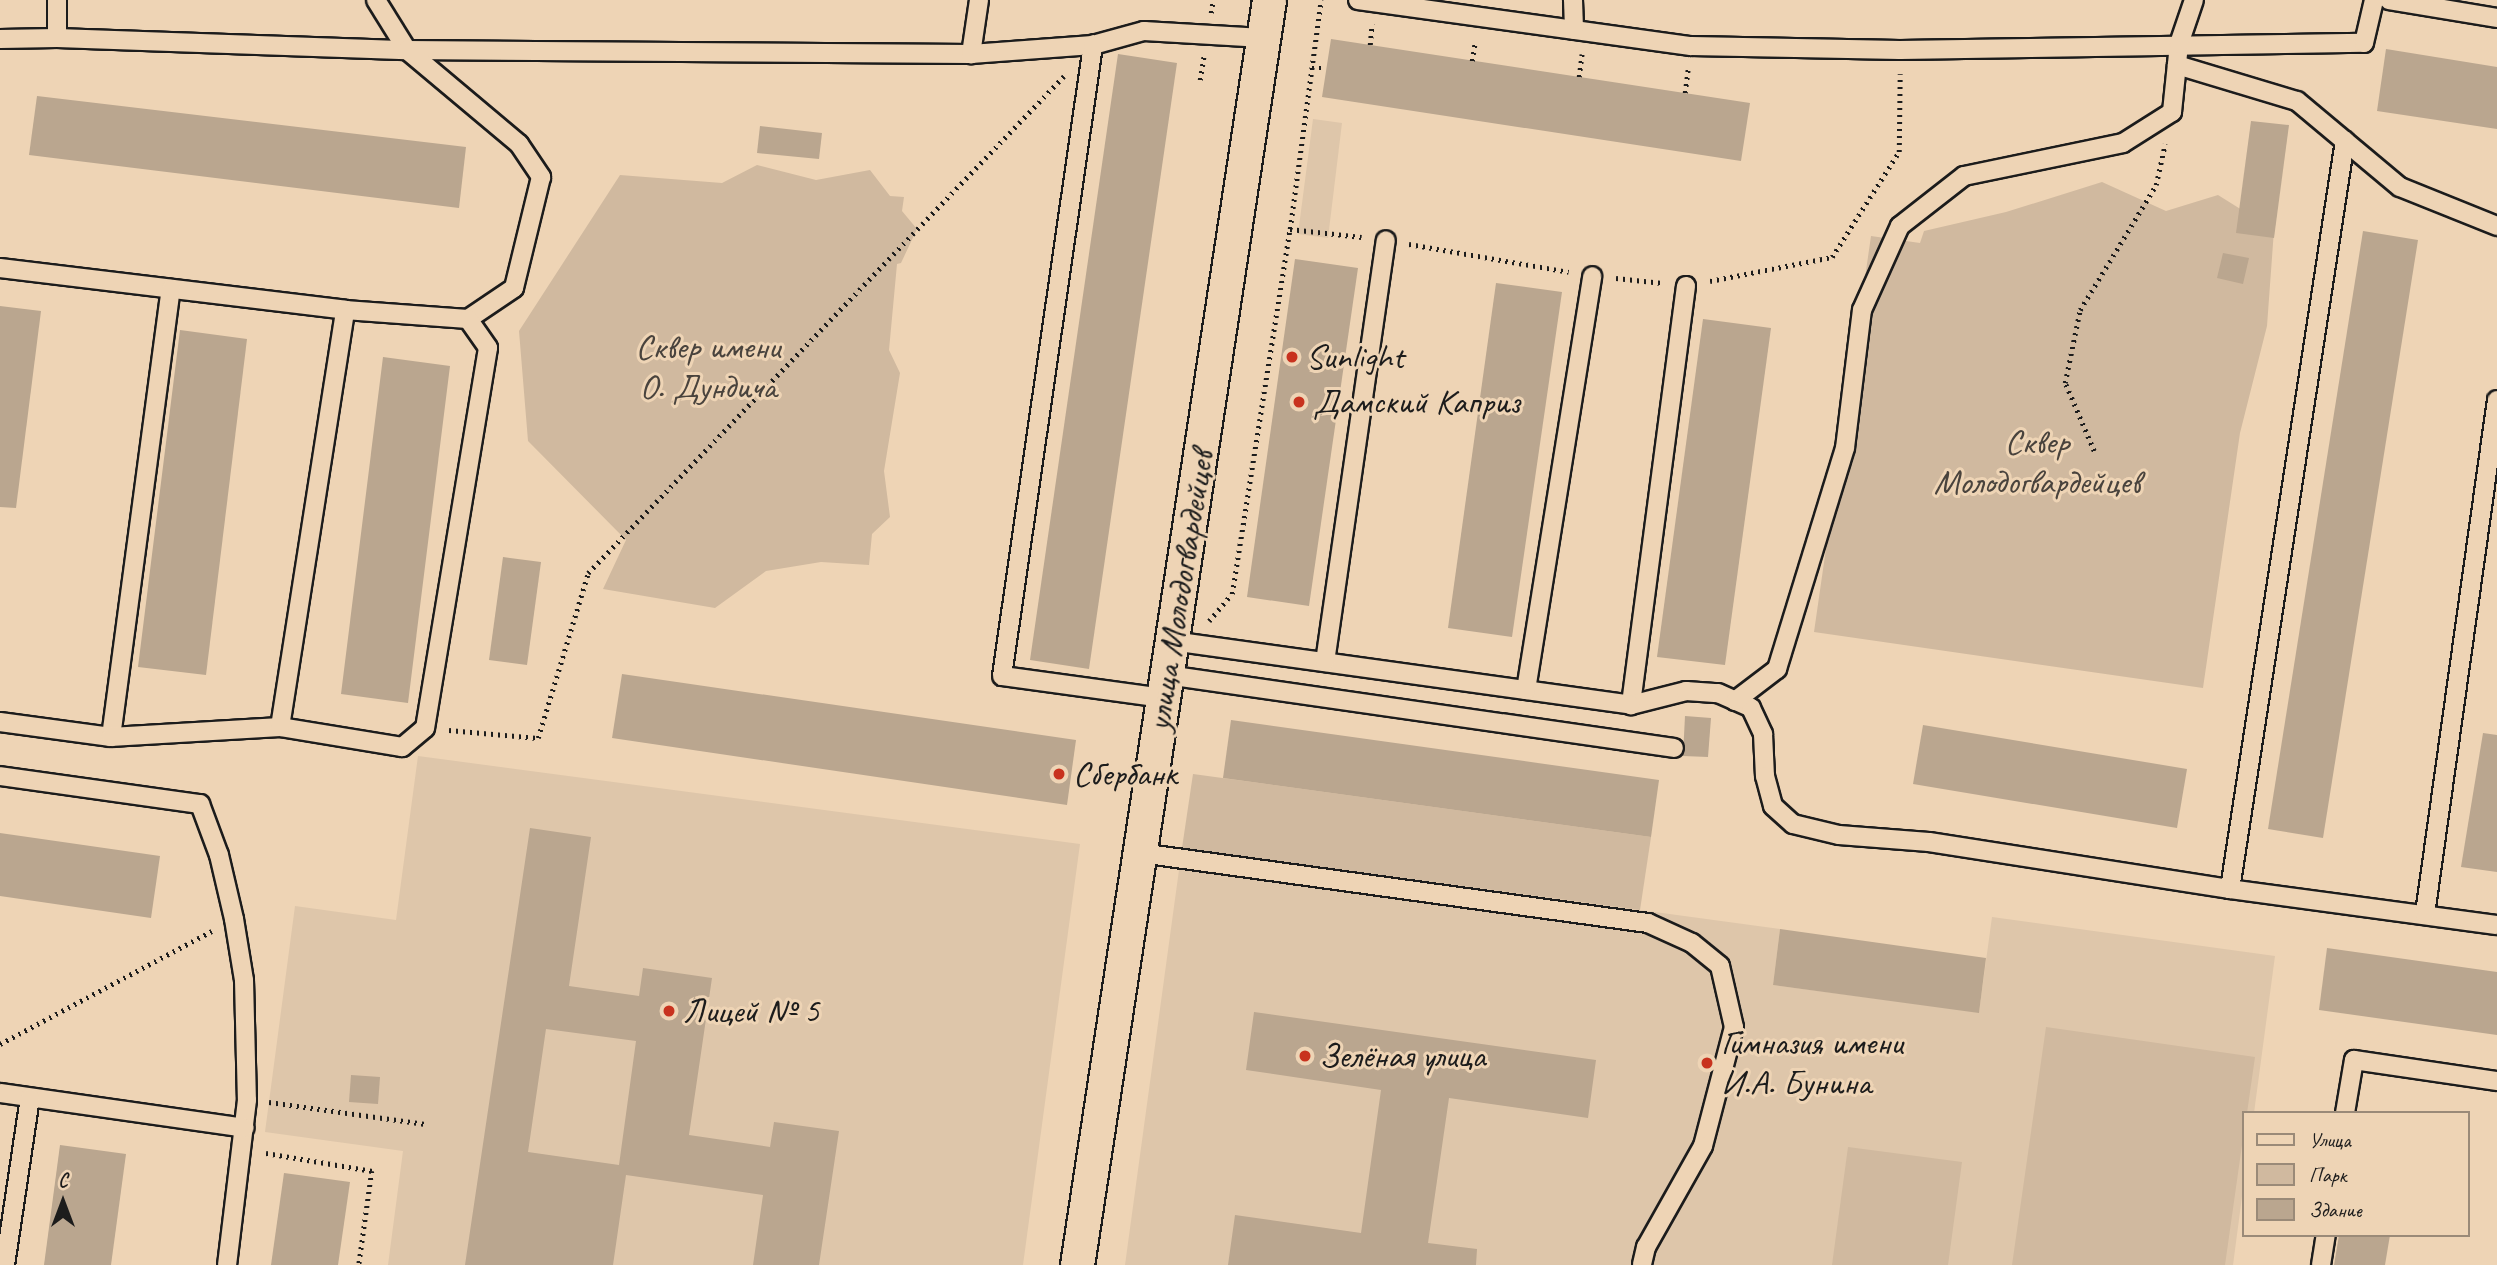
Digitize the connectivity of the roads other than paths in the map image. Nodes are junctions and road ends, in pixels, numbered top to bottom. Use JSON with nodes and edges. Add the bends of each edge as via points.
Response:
{"nodes":[{"id":1,"x":57,"y":0,"type":"edge"},
{"id":2,"x":376,"y":0,"type":"edge"},
{"id":3,"x":979,"y":0,"type":"edge"},
{"id":4,"x":1269,"y":0,"type":"edge"},
{"id":5,"x":1358,"y":0,"type":"edge"},
{"id":6,"x":1573,"y":0,"type":"edge"},
{"id":7,"x":2194,"y":0,"type":"edge"},
{"id":8,"x":2374,"y":0,"type":"edge"},
{"id":9,"x":2398,"y":1,"type":"edge"},
{"id":10,"x":2497,"y":18,"type":"edge"},
{"id":11,"x":1574,"y":30,"type":"junction"},
{"id":12,"x":57,"y":38,"type":"junction"},
{"id":13,"x":1264,"y":38,"type":"junction"},
{"id":14,"x":0,"y":39,"type":"edge"},
{"id":15,"x":2179,"y":44,"type":"junction"},
{"id":16,"x":1093,"y":45,"type":"junction"},
{"id":17,"x":407,"y":50,"type":"junction"},
{"id":18,"x":971,"y":54,"type":"junction"},
{"id":19,"x":2177,"y":65,"type":"junction"},
{"id":20,"x":2345,"y":141,"type":"junction"},
{"id":21,"x":2497,"y":226,"type":"edge"},
{"id":22,"x":1386,"y":240,"type":"road end"},
{"id":23,"x":0,"y":268,"type":"edge"},
{"id":24,"x":1592,"y":276,"type":"road end"},
{"id":25,"x":1686,"y":286,"type":"road end"},
{"id":26,"x":171,"y":289,"type":"junction"},
{"id":27,"x":345,"y":310,"type":"junction"},
{"id":28,"x":468,"y":319,"type":"junction"},
{"id":29,"x":2497,"y":400,"type":"edge"},
{"id":30,"x":1172,"y":641,"type":"junction"},
{"id":31,"x":1325,"y":662,"type":"junction"},
{"id":32,"x":1165,"y":687,"type":"junction"},
{"id":33,"x":1526,"y":690,"type":"junction"},
{"id":34,"x":1735,"y":701,"type":"junction"},
{"id":35,"x":1631,"y":705,"type":"junction"},
{"id":36,"x":0,"y":722,"type":"edge"},
{"id":37,"x":280,"y":727,"type":"junction"},
{"id":38,"x":110,"y":737,"type":"junction"},
{"id":39,"x":1674,"y":748,"type":"dead end"},
{"id":40,"x":0,"y":776,"type":"edge"},
{"id":41,"x":1140,"y":853,"type":"junction"},
{"id":42,"x":2230,"y":889,"type":"junction"},
{"id":43,"x":2425,"y":914,"type":"junction"},
{"id":44,"x":2497,"y":925,"type":"edge"},
{"id":45,"x":2497,"y":1082,"type":"edge"},
{"id":46,"x":0,"y":1093,"type":"edge"},
{"id":47,"x":30,"y":1098,"type":"junction"},
{"id":48,"x":2345,"y":1111,"type":"edge"},
{"id":49,"x":245,"y":1128,"type":"junction"},
{"id":50,"x":2326,"y":1237,"type":"edge"},
{"id":51,"x":5,"y":1265,"type":"edge"},
{"id":52,"x":227,"y":1265,"type":"edge"},
{"id":53,"x":1077,"y":1265,"type":"edge"},
{"id":54,"x":1642,"y":1265,"type":"edge"},
{"id":55,"x":2321,"y":1265,"type":"edge"}],
"edges":[{"from":1,"to":12,"type":"lane"},
{"from":2,"to":17,"type":"lane"},
{"from":3,"to":18,"type":"lane"},
{"from":4,"to":13,"type":"street","name":"улица Молодогвардейцев"},
{"from":5,"to":11,"type":"lane"},
{"from":6,"to":11,"type":"lane"},
{"from":7,"to":15,"type":"lane"},
{"from":8,"to":15,"type":"lane","via":[[2364,43]]},
{"from":9,"to":10,"type":"lane"},
{"from":11,"to":15,"type":"lane","via":[[1691,46],[1900,50]]},
{"from":12,"to":14,"type":"lane"},
{"from":12,"to":17,"type":"lane"},
{"from":13,"to":16,"type":"lane","via":[[1144,31]]},
{"from":13,"to":30,"type":"street","name":"улица Молодогвардейцев"},
{"from":15,"to":19,"type":"lane"},
{"from":16,"to":18,"type":"lane"},
{"from":16,"to":32,"type":"lane","via":[[1002,677]]},
{"from":17,"to":18,"type":"lane"},
{"from":17,"to":28,"type":"lane","via":[[520,144],[541,177],[514,288]]},
{"from":19,"to":20,"type":"lane","via":[[2297,101]]},
{"from":19,"to":34,"type":"lane","via":[[2172,112],[2123,143],[1964,176],[1900,226],[1862,310],[1845,448],[1777,669]]},
{"from":20,"to":21,"type":"lane","via":[[2400,187]]},
{"from":20,"to":42,"type":"lane"},
{"from":22,"to":31,"type":"lane"},
{"from":23,"to":26,"type":"lane"},
{"from":24,"to":33,"type":"lane"},
{"from":25,"to":35,"type":"lane"},
{"from":26,"to":27,"type":"lane"},
{"from":26,"to":38,"type":"lane"},
{"from":27,"to":28,"type":"lane"},
{"from":27,"to":37,"type":"lane"},
{"from":28,"to":37,"type":"lane","via":[[488,348],[425,728],[402,747]]},
{"from":29,"to":43,"type":"lane"},
{"from":30,"to":31,"type":"lane"},
{"from":30,"to":32,"type":"street","name":"улица Молодогвардейцев"},
{"from":31,"to":33,"type":"lane"},
{"from":32,"to":39,"type":"lane"},
{"from":32,"to":41,"type":"street","name":"улица Молодогвардейцев"},
{"from":33,"to":35,"type":"lane"},
{"from":34,"to":35,"type":"lane","via":[[1718,693],[1686,691]]},
{"from":34,"to":42,"type":"lane","via":[[1751,708],[1763,734],[1765,775],[1773,806],[1793,824],[1839,835],[1929,842]]},
{"from":36,"to":38,"type":"lane"},
{"from":37,"to":38,"type":"lane"},
{"from":40,"to":49,"type":"lane","via":[[200,804],[219,855],[244,980]]},
{"from":41,"to":53,"type":"street","name":"улица Молодогвардейцев"},
{"from":41,"to":54,"type":"lane","via":[[1648,923],[1702,950],[1720,966],[1734,1027],[1703,1146],[1646,1248]]},
{"from":42,"to":43,"type":"lane"},
{"from":43,"to":44,"type":"lane"},
{"from":45,"to":48,"type":"lane","via":[[2354,1060]]},
{"from":46,"to":47,"type":"lane"},
{"from":47,"to":49,"type":"lane"},
{"from":47,"to":51,"type":"lane"},
{"from":49,"to":52,"type":"lane"},
{"from":50,"to":55,"type":"lane"}]}
